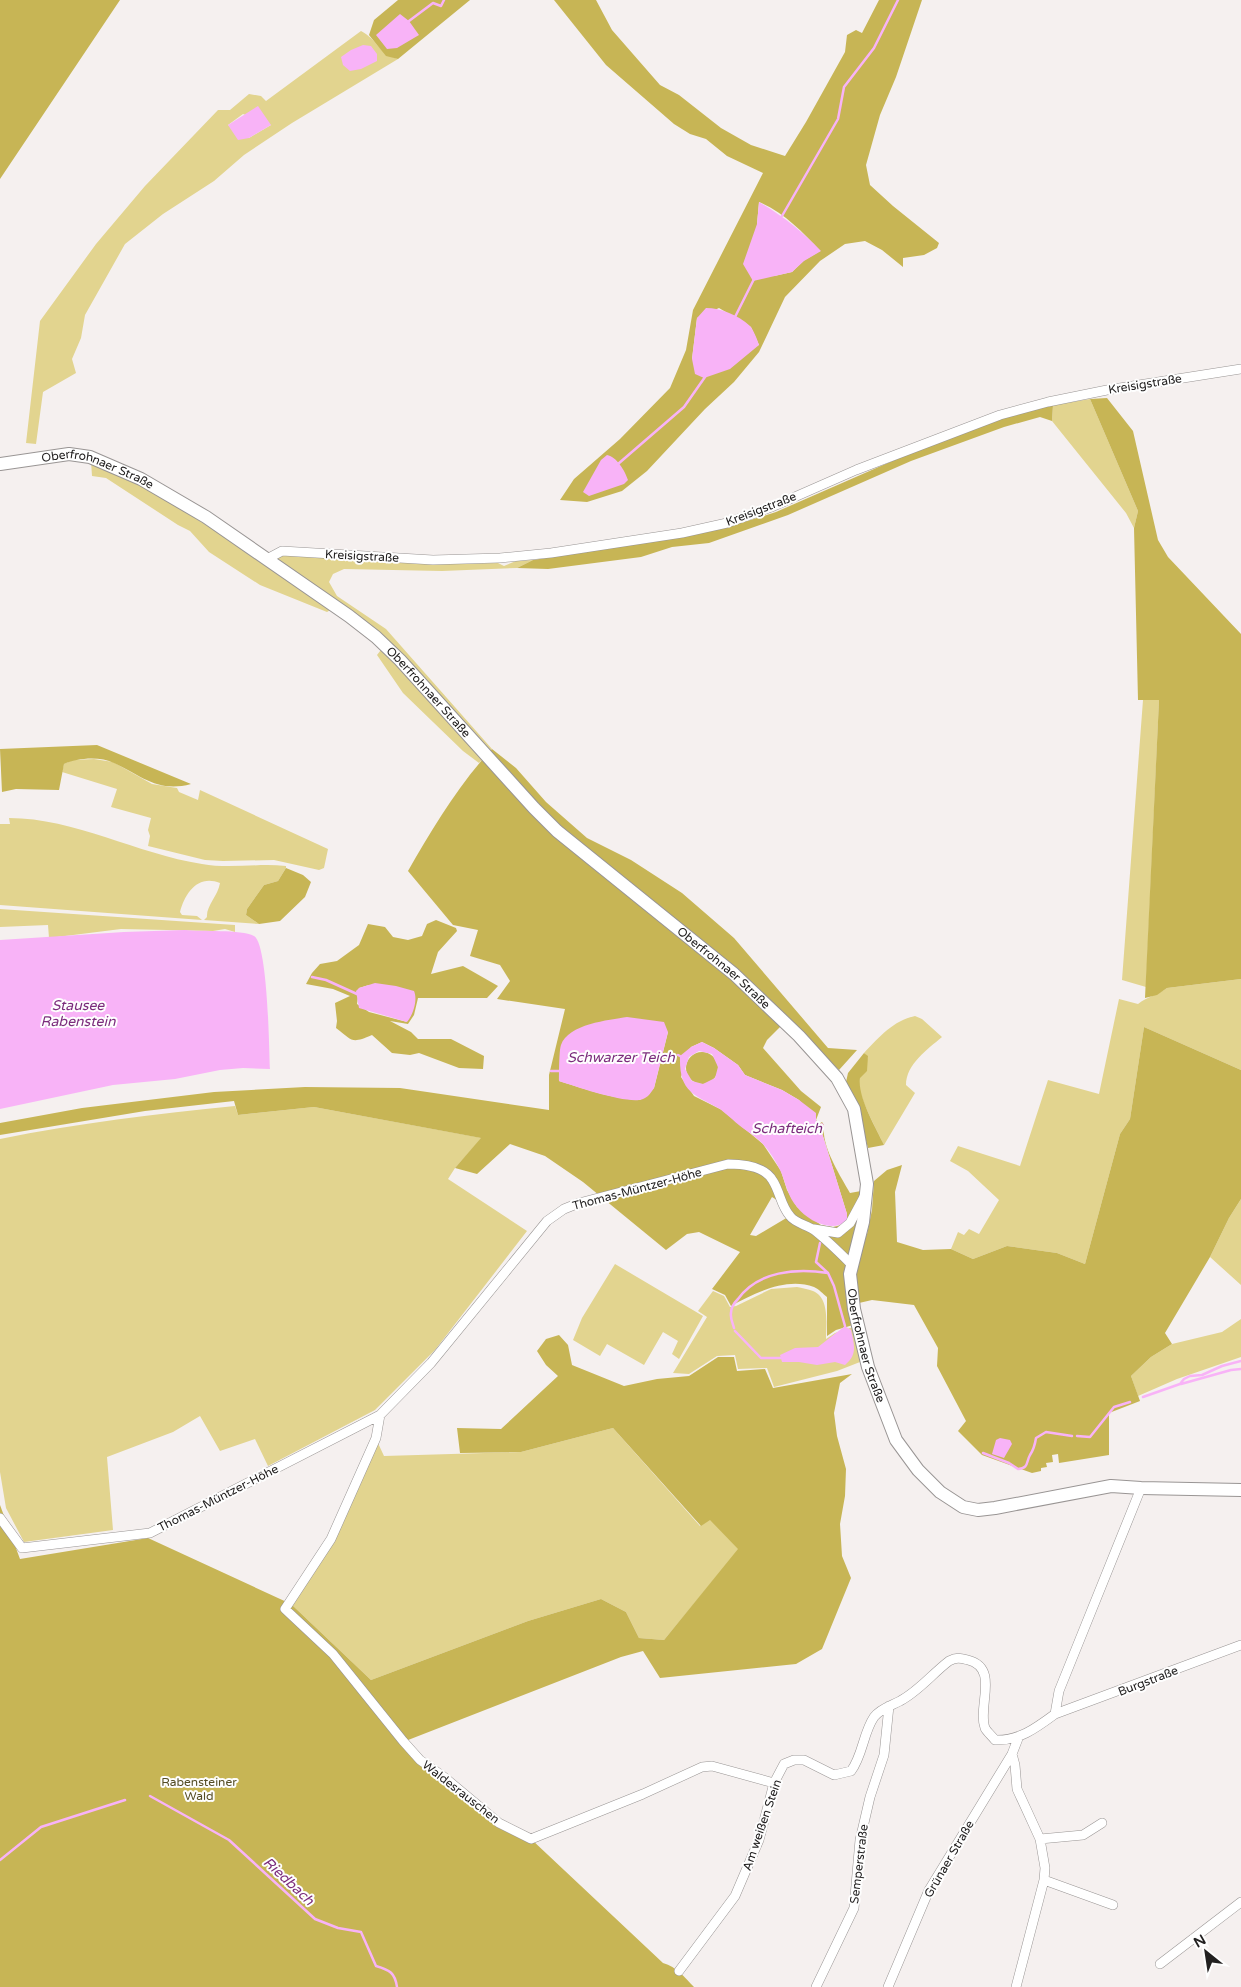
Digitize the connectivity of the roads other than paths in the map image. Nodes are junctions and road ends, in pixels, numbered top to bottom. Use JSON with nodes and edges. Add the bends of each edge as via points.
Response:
{"nodes":[{"id":1,"x":1241,"y":369,"type":"edge"},
{"id":2,"x":0,"y":464,"type":"edge"},
{"id":3,"x":267,"y":559,"type":"junction"},
{"id":4,"x":866,"y":1193,"type":"junction"},
{"id":5,"x":812,"y":1228,"type":"junction"},
{"id":6,"x":851,"y":1264,"type":"junction"},
{"id":7,"x":380,"y":1414,"type":"junction"},
{"id":8,"x":1141,"y":1488,"type":"junction"},
{"id":9,"x":1241,"y":1490,"type":"edge"},
{"id":10,"x":0,"y":1518,"type":"edge"},
{"id":11,"x":1241,"y":1645,"type":"edge"},
{"id":12,"x":889,"y":1706,"type":"junction"},
{"id":13,"x":1055,"y":1714,"type":"junction"},
{"id":14,"x":1019,"y":1736,"type":"junction"},
{"id":15,"x":1012,"y":1754,"type":"junction"},
{"id":16,"x":774,"y":1783,"type":"junction"},
{"id":17,"x":1102,"y":1823,"type":"dead end"},
{"id":18,"x":1040,"y":1839,"type":"junction"},
{"id":19,"x":1044,"y":1880,"type":"junction"},
{"id":20,"x":1241,"y":1902,"type":"edge"},
{"id":21,"x":1113,"y":1905,"type":"dead end"},
{"id":22,"x":1160,"y":1964,"type":"dead end"},
{"id":23,"x":679,"y":1971,"type":"dead end"},
{"id":24,"x":816,"y":1987,"type":"edge"},
{"id":25,"x":888,"y":1987,"type":"edge"},
{"id":26,"x":1016,"y":1987,"type":"edge"}],
"edges":[{"from":1,"to":3,"type":"street","name":"Kreisigstraße","via":[[1107,390],[1000,415],[856,470],[774,506],[727,523],[682,533],[500,558],[433,560],[282,551]]},
{"from":2,"to":3,"type":"main road","name":"Oberfrohnaer Straße","via":[[69,454],[90,457],[141,479],[206,517]]},
{"from":3,"to":4,"type":"main road","name":"Oberfrohnaer Straße","via":[[376,637],[557,831],[734,974],[799,1036],[837,1078],[854,1109]]},
{"from":4,"to":5,"type":"street","via":[[846,1228],[838,1233]]},
{"from":4,"to":6,"type":"main road","name":"Oberfrohnaer Straße","via":[[863,1222]]},
{"from":5,"to":6,"type":"street","name":"Thomas-Müntzer-Höhe"},
{"from":5,"to":7,"type":"street","name":"Thomas-Müntzer-Höhe","via":[[791,1218],[773,1179],[744,1164],[728,1164],[564,1209],[547,1221],[431,1363]]},
{"from":6,"to":8,"type":"main road","name":"Oberfrohnaer Straße","via":[[852,1297],[868,1368],[896,1440],[918,1470],[940,1492],[963,1507],[978,1510],[1112,1486]]},
{"from":7,"to":10,"type":"street","name":"Thomas-Müntzer-Höhe","via":[[150,1533],[22,1548]]},
{"from":7,"to":16,"type":"street","name":"Waldesrauschen","via":[[376,1438],[331,1539],[285,1609],[333,1654],[420,1760],[499,1823],[532,1839],[702,1767],[712,1766]]},
{"from":8,"to":9,"type":"main road","name":"Oberfrohnaer Straße"},
{"from":8,"to":13,"type":"street","via":[[1060,1691]]},
{"from":11,"to":13,"type":"street","name":"Burgstraße"},
{"from":12,"to":14,"type":"street","name":"Am weißen Stein","via":[[902,1700],[956,1657],[972,1661],[986,1678],[985,1728],[995,1740]]},
{"from":12,"to":16,"type":"street","name":"Am weißen Stein","via":[[874,1718],[852,1771],[834,1775],[804,1760],[794,1760],[784,1764]]},
{"from":12,"to":24,"type":"street","name":"Semperstraße","via":[[884,1755],[860,1840],[854,1908]]},
{"from":13,"to":14,"type":"street","name":"Am weißen Stein"},
{"from":14,"to":15,"type":"street","name":"Grünaer Straße"},
{"from":15,"to":18,"type":"street","via":[[1017,1789]]},
{"from":15,"to":25,"type":"street","name":"Grünaer Straße","via":[[929,1890]]},
{"from":16,"to":23,"type":"street","name":"Am weißen Stein","via":[[759,1840],[735,1896]]},
{"from":17,"to":18,"type":"street","via":[[1083,1835]]},
{"from":18,"to":19,"type":"street"},
{"from":19,"to":21,"type":"street"},
{"from":19,"to":26,"type":"street"},
{"from":20,"to":22,"type":"street"}]}
